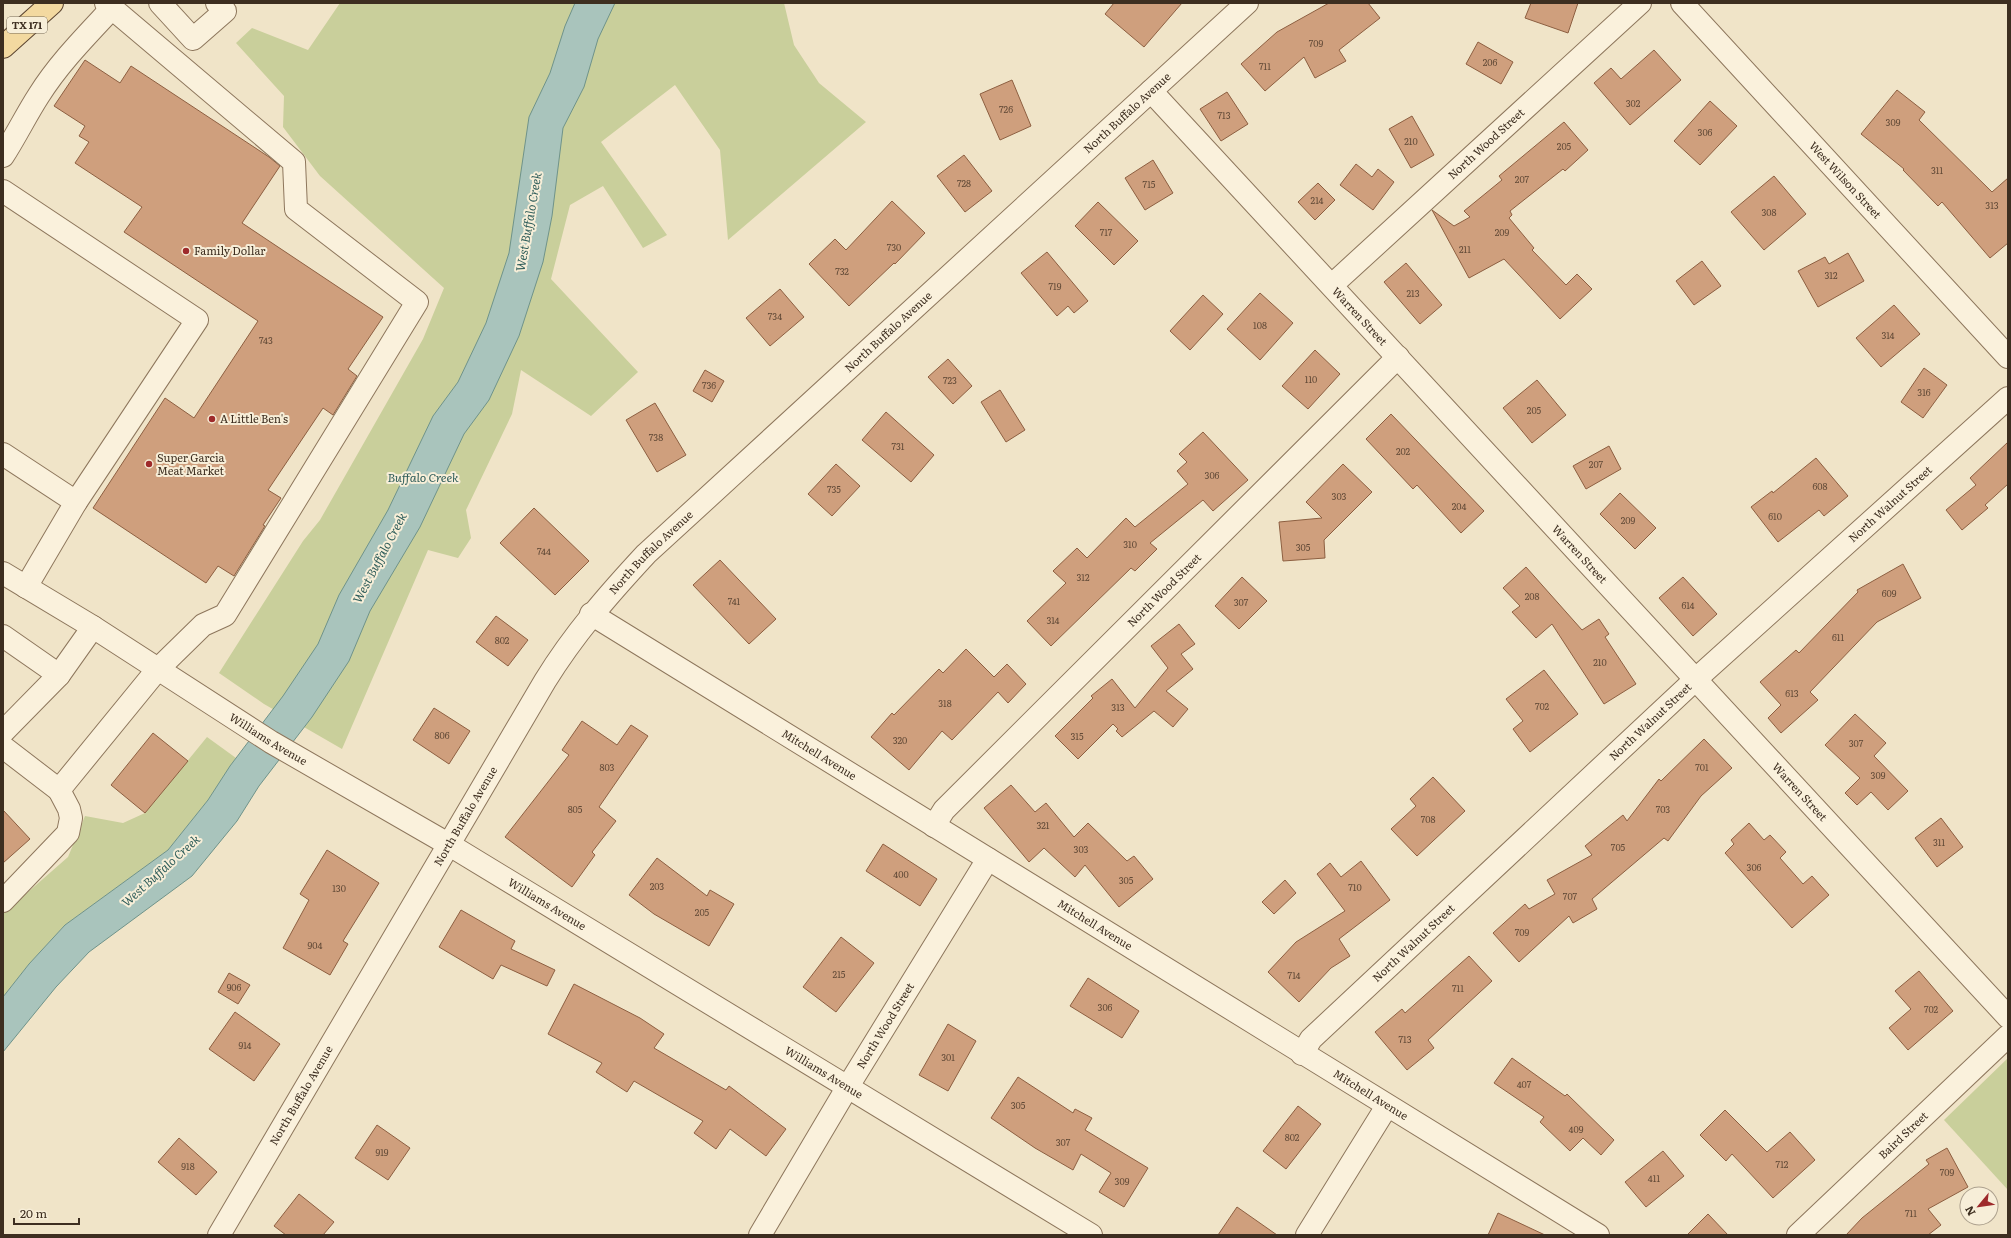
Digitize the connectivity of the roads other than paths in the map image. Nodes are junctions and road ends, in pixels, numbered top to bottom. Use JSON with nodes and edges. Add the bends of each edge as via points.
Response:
{"nodes":[{"id":1,"x":52,"y":3,"type":"edge"},
{"id":2,"x":160,"y":3,"type":"edge"},
{"id":3,"x":217,"y":3,"type":"edge"},
{"id":4,"x":1247,"y":3,"type":"edge"},
{"id":5,"x":1640,"y":3,"type":"edge"},
{"id":6,"x":1682,"y":3,"type":"edge"},
{"id":7,"x":109,"y":6,"type":"edge"},
{"id":8,"x":3,"y":47,"type":"edge"},
{"id":9,"x":1152,"y":91,"type":"junction"},
{"id":10,"x":3,"y":156,"type":"edge"},
{"id":11,"x":3,"y":191,"type":"edge"},
{"id":12,"x":1332,"y":285,"type":"junction"},
{"id":13,"x":1398,"y":357,"type":"junction"},
{"id":14,"x":2008,"y":357,"type":"edge"},
{"id":15,"x":2008,"y":398,"type":"edge"},
{"id":16,"x":3,"y":454,"type":"edge"},
{"id":17,"x":76,"y":502,"type":"junction"},
{"id":18,"x":3,"y":573,"type":"edge"},
{"id":19,"x":26,"y":587,"type":"junction"},
{"id":20,"x":592,"y":614,"type":"junction"},
{"id":21,"x":93,"y":627,"type":"junction"},
{"id":22,"x":3,"y":636,"type":"edge"},
{"id":23,"x":157,"y":670,"type":"junction"},
{"id":24,"x":59,"y":675,"type":"junction"},
{"id":25,"x":1696,"y":679,"type":"junction"},
{"id":26,"x":3,"y":732,"type":"edge"},
{"id":27,"x":3,"y":747,"type":"edge"},
{"id":28,"x":59,"y":790,"type":"junction"},
{"id":29,"x":934,"y":826,"type":"junction"},
{"id":30,"x":448,"y":844,"type":"junction"},
{"id":31,"x":988,"y":859,"type":"junction"},
{"id":32,"x":3,"y":901,"type":"edge"},
{"id":33,"x":2008,"y":1017,"type":"edge"},
{"id":34,"x":2008,"y":1036,"type":"edge"},
{"id":35,"x":1302,"y":1054,"type":"junction"},
{"id":36,"x":847,"y":1088,"type":"junction"},
{"id":37,"x":1387,"y":1106,"type":"junction"},
{"id":38,"x":219,"y":1235,"type":"edge"},
{"id":39,"x":760,"y":1235,"type":"edge"},
{"id":40,"x":1090,"y":1235,"type":"edge"},
{"id":41,"x":1307,"y":1235,"type":"edge"},
{"id":42,"x":1598,"y":1235,"type":"edge"},
{"id":43,"x":1798,"y":1235,"type":"edge"}],
"edges":[{"from":1,"to":8,"type":"main road","number":"TX 171"},
{"from":2,"to":3,"type":"street","via":[[193,39],[224,11]]},
{"from":4,"to":9,"type":"street","name":"North Buffalo Avenue"},
{"from":5,"to":12,"type":"street","name":"North Wood Street"},
{"from":6,"to":14,"type":"street","name":"West Wilson Street"},
{"from":7,"to":10,"type":"street","via":[[39,94]]},
{"from":7,"to":23,"type":"street","via":[[294,162],[296,209],[417,302],[225,615],[203,625]]},
{"from":9,"to":12,"type":"street","name":"Warren Street"},
{"from":9,"to":20,"type":"street","name":"North Buffalo Avenue","via":[[646,554]]},
{"from":11,"to":17,"type":"street","via":[[197,320]]},
{"from":12,"to":13,"type":"street","name":"Warren Street"},
{"from":13,"to":25,"type":"street","name":"Warren Street"},
{"from":13,"to":29,"type":"street","name":"North Wood Street","via":[[950,805]]},
{"from":15,"to":25,"type":"street","name":"North Walnut Street"},
{"from":16,"to":17,"type":"street"},
{"from":17,"to":19,"type":"street"},
{"from":18,"to":19,"type":"street","name":"Williams Avenue"},
{"from":19,"to":21,"type":"street","name":"Williams Avenue"},
{"from":20,"to":29,"type":"street","name":"Mitchell Avenue"},
{"from":20,"to":30,"type":"street","name":"North Buffalo Avenue","via":[[544,681]]},
{"from":21,"to":23,"type":"street","name":"Williams Avenue"},
{"from":21,"to":24,"type":"street"},
{"from":22,"to":24,"type":"street"},
{"from":23,"to":28,"type":"street"},
{"from":23,"to":30,"type":"street","name":"Williams Avenue","via":[[271,742]]},
{"from":24,"to":26,"type":"street"},
{"from":25,"to":33,"type":"street","name":"Warren Street"},
{"from":25,"to":35,"type":"street","name":"North Walnut Street","via":[[1311,1039]]},
{"from":27,"to":28,"type":"street"},
{"from":28,"to":32,"type":"street","via":[[71,818],[68,833]]},
{"from":29,"to":31,"type":"street","name":"Mitchell Avenue"},
{"from":30,"to":36,"type":"street","name":"Williams Avenue"},
{"from":30,"to":38,"type":"street","name":"North Buffalo Avenue"},
{"from":31,"to":35,"type":"street","name":"Mitchell Avenue"},
{"from":31,"to":36,"type":"street","name":"North Wood Street"},
{"from":34,"to":43,"type":"street","name":"Baird Street"},
{"from":35,"to":37,"type":"street","name":"Mitchell Avenue"},
{"from":36,"to":39,"type":"street","name":"North Wood Street"},
{"from":36,"to":40,"type":"street","name":"Williams Avenue"},
{"from":37,"to":41,"type":"street"},
{"from":37,"to":42,"type":"street","name":"Mitchell Avenue"}]}
